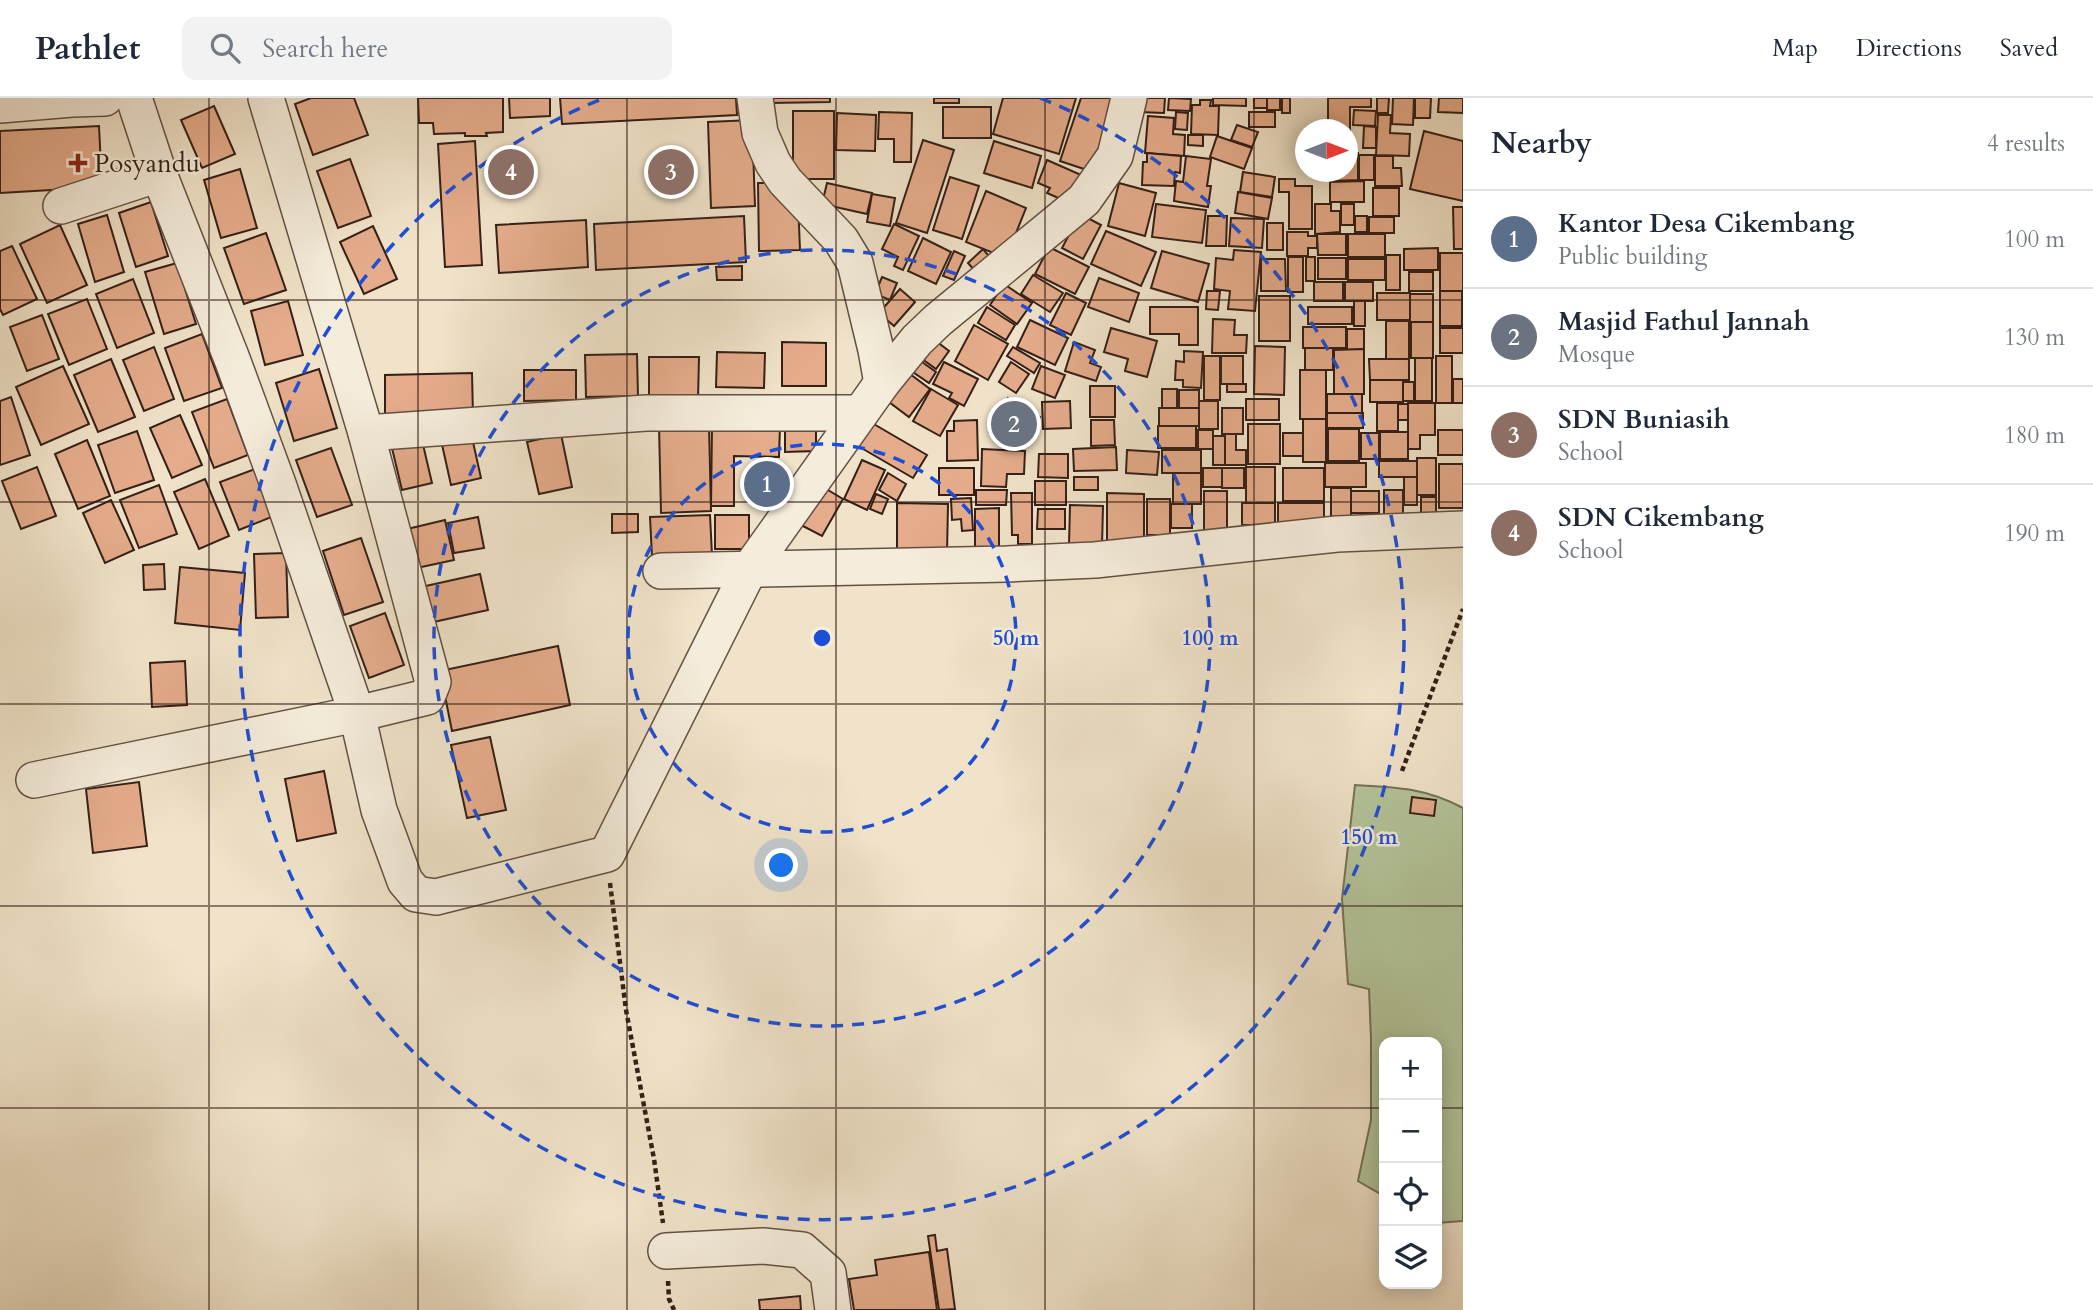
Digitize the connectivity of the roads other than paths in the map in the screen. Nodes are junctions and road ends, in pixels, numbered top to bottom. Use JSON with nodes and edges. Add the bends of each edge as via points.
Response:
{"nodes":[{"id":1,"x":105,"y":98,"type":"edge"},
{"id":2,"x":134,"y":98,"type":"edge"},
{"id":3,"x":266,"y":98,"type":"edge"},
{"id":4,"x":755,"y":98,"type":"edge"},
{"id":5,"x":1129,"y":98,"type":"edge"},
{"id":6,"x":0,"y":105,"type":"edge"},
{"id":7,"x":159,"y":174,"type":"junction"},
{"id":8,"x":61,"y":206,"type":"dead end"},
{"id":9,"x":882,"y":383,"type":"junction"},
{"id":10,"x":859,"y":413,"type":"junction"},
{"id":11,"x":366,"y":433,"type":"junction"},
{"id":12,"x":1463,"y":529,"type":"edge"},
{"id":13,"x":750,"y":570,"type":"junction"},
{"id":14,"x":661,"y":571,"type":"dead end"},
{"id":15,"x":357,"y":715,"type":"junction"},
{"id":16,"x":34,"y":779,"type":"dead end"},
{"id":17,"x":666,"y":1251,"type":"road end"},
{"id":18,"x":833,"y":1310,"type":"edge"}],
"edges":[{"from":1,"to":6,"type":"street"},
{"from":2,"to":7,"type":"street"},
{"from":3,"to":11,"type":"street"},
{"from":4,"to":9,"type":"street","via":[[760,133],[773,163],[841,240],[855,263]]},
{"from":5,"to":9,"type":"street","via":[[1115,156],[1084,200],[938,320]]},
{"from":7,"to":8,"type":"street"},
{"from":7,"to":15,"type":"street","via":[[278,484]]},
{"from":9,"to":10,"type":"street"},
{"from":10,"to":11,"type":"street","via":[[646,413]]},
{"from":10,"to":13,"type":"street"},
{"from":11,"to":15,"type":"street","via":[[433,682],[428,697]]},
{"from":12,"to":13,"type":"street","via":[[1337,534],[1095,560]]},
{"from":13,"to":14,"type":"street"},
{"from":13,"to":15,"type":"street","via":[[607,854],[436,897],[416,894],[405,881],[379,810]]},
{"from":15,"to":16,"type":"street"},
{"from":17,"to":18,"type":"street","via":[[763,1246],[802,1250],[828,1273]]}]}
